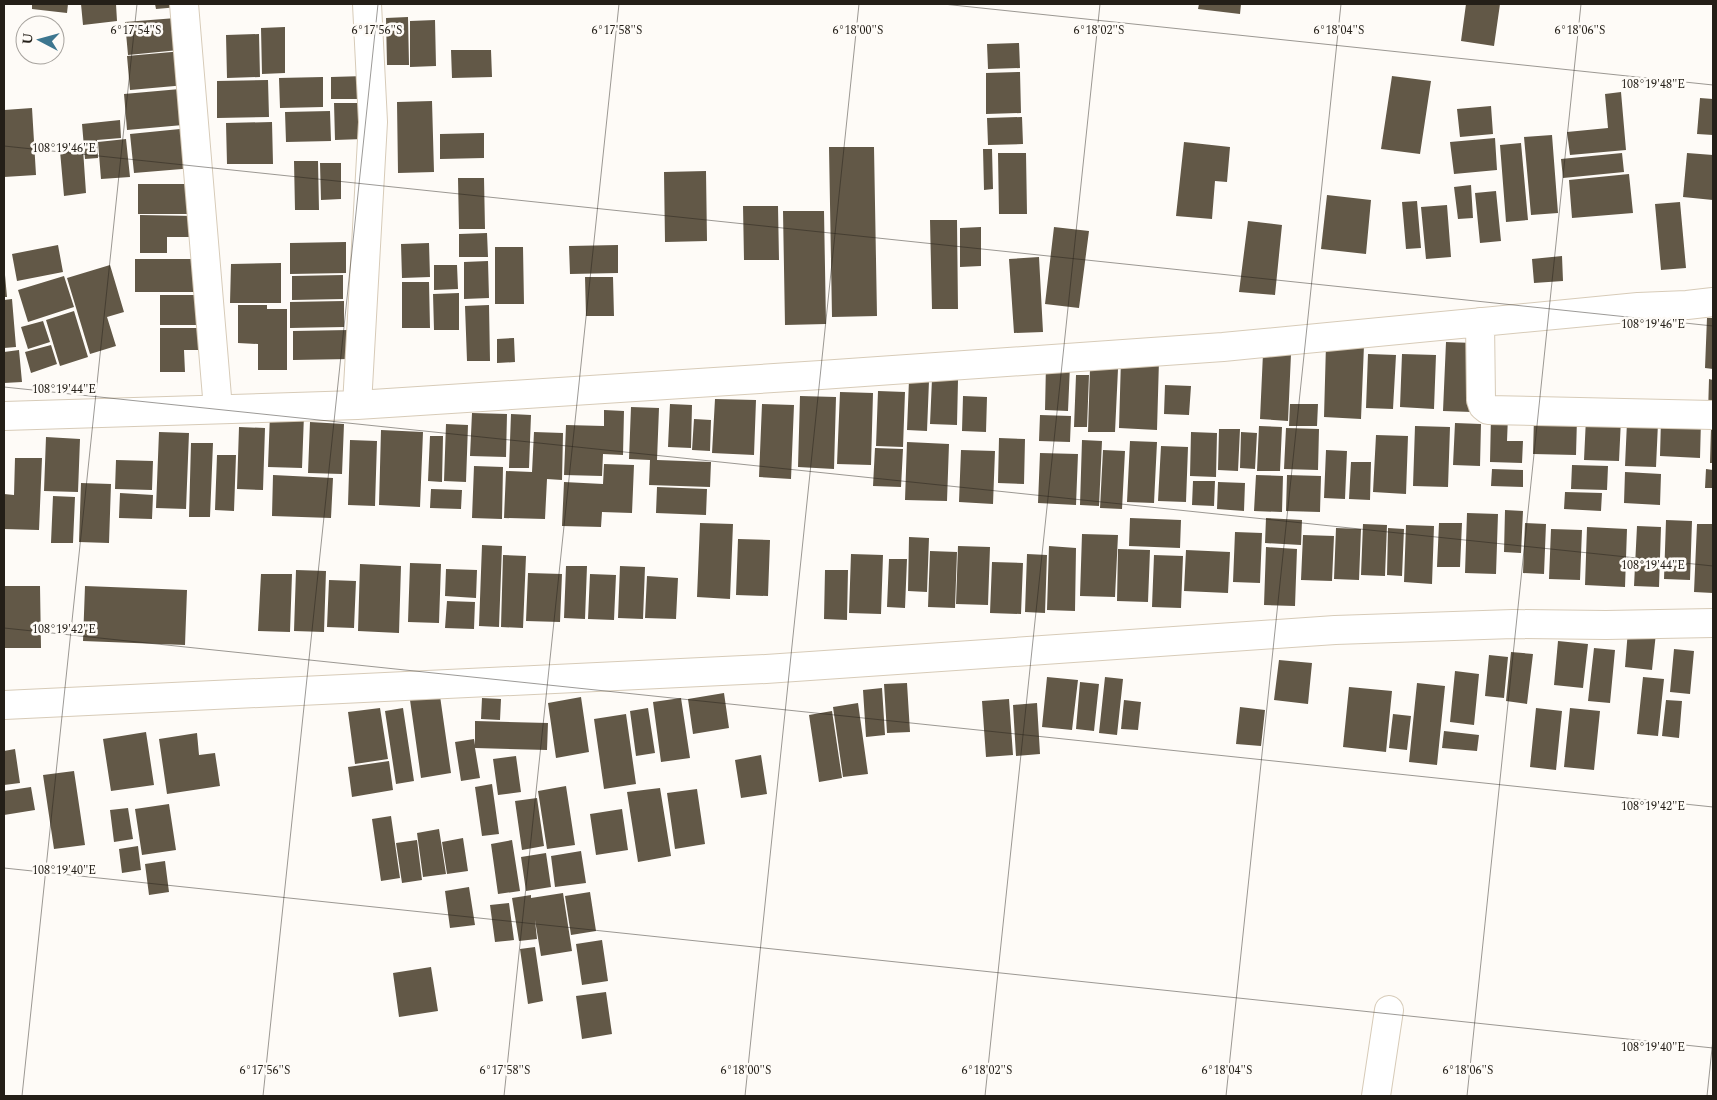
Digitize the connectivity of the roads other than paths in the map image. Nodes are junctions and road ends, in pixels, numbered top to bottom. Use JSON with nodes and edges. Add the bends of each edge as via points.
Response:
{"nodes":[{"id":1,"x":184,"y":4,"type":"edge"},
{"id":2,"x":367,"y":4,"type":"edge"},
{"id":3,"x":1713,"y":302,"type":"edge"},
{"id":4,"x":1480,"y":322,"type":"junction"},
{"id":5,"x":357,"y":405,"type":"junction"},
{"id":6,"x":218,"y":409,"type":"junction"},
{"id":7,"x":1713,"y":415,"type":"edge"},
{"id":8,"x":4,"y":416,"type":"edge"},
{"id":9,"x":1713,"y":623,"type":"edge"},
{"id":10,"x":4,"y":705,"type":"edge"},
{"id":11,"x":1389,"y":1010,"type":"dead end"},
{"id":12,"x":1376,"y":1096,"type":"edge"}],
"edges":[{"from":1,"to":6,"type":"street"},
{"from":2,"to":5,"type":"street","via":[[373,122]]},
{"from":3,"to":4,"type":"street"},
{"from":4,"to":5,"type":"street","via":[[1223,348]]},
{"from":4,"to":7,"type":"street","via":[[1482,400],[1488,410]]},
{"from":5,"to":6,"type":"street"},
{"from":6,"to":8,"type":"street"},
{"from":9,"to":10,"type":"street","via":[[1512,624],[1335,630],[766,669]]},
{"from":11,"to":12,"type":"street"}]}
